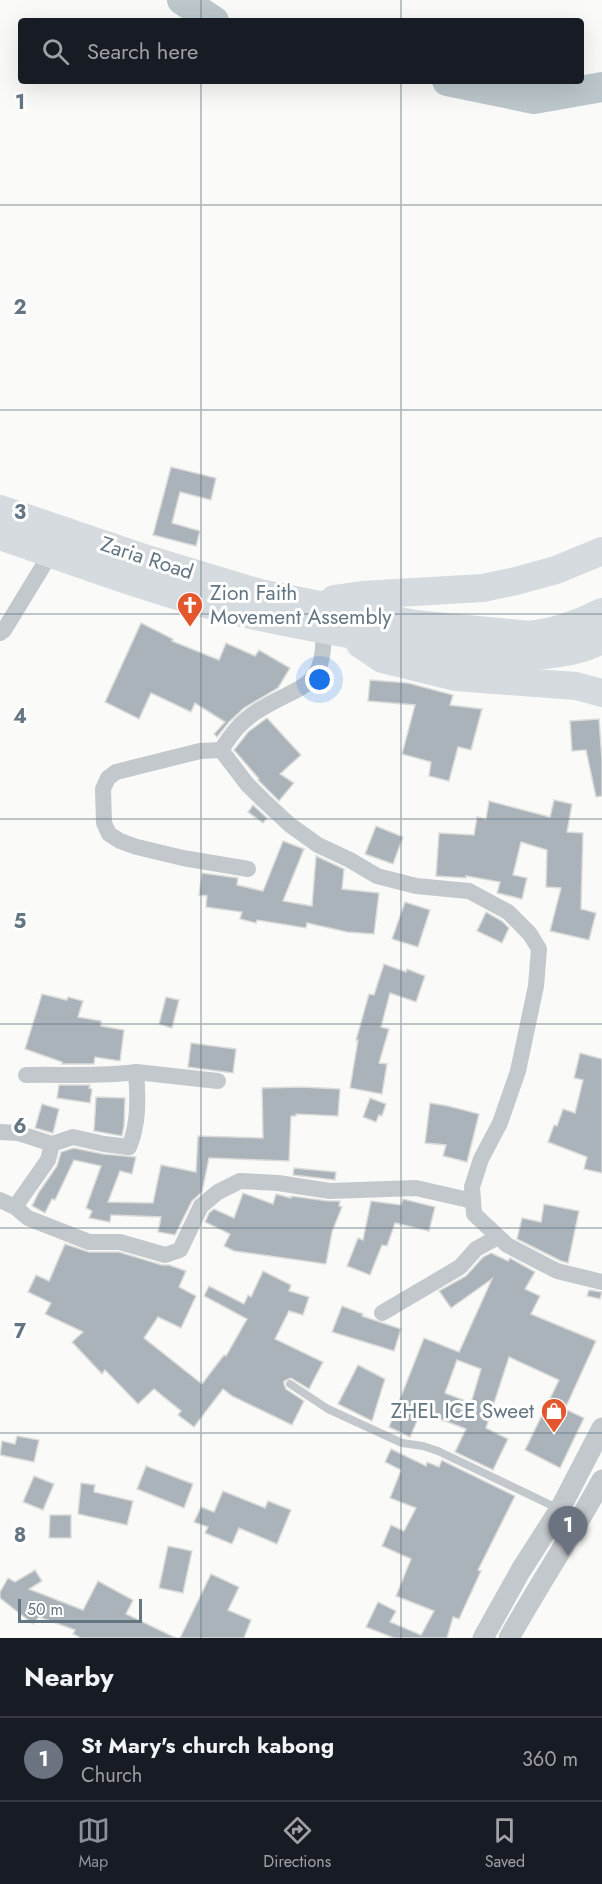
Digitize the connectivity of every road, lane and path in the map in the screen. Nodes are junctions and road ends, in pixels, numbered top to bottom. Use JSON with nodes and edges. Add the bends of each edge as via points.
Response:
{"nodes":[{"id":1,"x":0,"y":509,"type":"edge"},
{"id":2,"x":0,"y":536,"type":"edge"},
{"id":3,"x":602,"y":551,"type":"edge"},
{"id":4,"x":51,"y":553,"type":"junction"},
{"id":5,"x":308,"y":602,"type":"junction"},
{"id":6,"x":322,"y":629,"type":"junction"},
{"id":7,"x":594,"y":630,"type":"edge"},
{"id":8,"x":0,"y":633,"type":"edge"},
{"id":9,"x":350,"y":634,"type":"junction"},
{"id":10,"x":602,"y":693,"type":"edge"},
{"id":11,"x":221,"y":750,"type":"junction"},
{"id":12,"x":248,"y":869,"type":"dead end"},
{"id":13,"x":136,"y":1072,"type":"junction"},
{"id":14,"x":26,"y":1075,"type":"dead end"},
{"id":15,"x":218,"y":1081,"type":"dead end"},
{"id":16,"x":0,"y":1132,"type":"edge"},
{"id":17,"x":52,"y":1144,"type":"junction"},
{"id":18,"x":473,"y":1201,"type":"junction"},
{"id":19,"x":8,"y":1204,"type":"edge"},
{"id":20,"x":498,"y":1237,"type":"junction"},
{"id":21,"x":602,"y":1282,"type":"edge"},
{"id":22,"x":382,"y":1313,"type":"dead end"},
{"id":23,"x":290,"y":1384,"type":"dead end"},
{"id":24,"x":602,"y":1428,"type":"edge"},
{"id":25,"x":602,"y":1480,"type":"edge"},
{"id":26,"x":560,"y":1509,"type":"junction"},
{"id":27,"x":483,"y":1638,"type":"edge"},
{"id":28,"x":509,"y":1638,"type":"edge"}],
"edges":[{"from":1,"to":5,"type":"highway","name":"Zaria Road","via":[[202,576]]},
{"from":2,"to":4,"type":"highway"},
{"from":3,"to":5,"type":"highway","via":[[556,570],[483,588]]},
{"from":4,"to":6,"type":"highway","via":[[222,609]]},
{"from":4,"to":8,"type":"street"},
{"from":5,"to":7,"type":"highway","name":"Zaria Road","via":[[414,624],[504,633]]},
{"from":6,"to":9,"type":"highway"},
{"from":6,"to":11,"type":"street","via":[[324,651],[317,674],[307,684],[254,712],[237,726]]},
{"from":7,"to":9,"type":"highway","via":[[563,653],[521,656],[434,649]]},
{"from":9,"to":10,"type":"highway","via":[[382,659],[456,677],[576,686]]},
{"from":11,"to":12,"type":"street","via":[[200,751],[116,772],[103,789],[104,822],[109,834],[136,847]]},
{"from":11,"to":18,"type":"street","via":[[263,800],[318,845],[377,876],[416,886],[469,891],[508,912],[539,949],[536,986],[518,1071],[500,1123],[481,1159],[472,1187]]},
{"from":13,"to":14,"type":"street","via":[[106,1076]]},
{"from":13,"to":15,"type":"street"},
{"from":13,"to":17,"type":"street","via":[[138,1099],[129,1147],[73,1137]]},
{"from":16,"to":17,"type":"street","via":[[18,1133]]},
{"from":17,"to":19,"type":"street","via":[[48,1160]]},
{"from":18,"to":19,"type":"street","via":[[416,1188],[330,1191],[240,1181],[201,1206],[180,1250],[165,1255],[120,1242],[89,1242],[28,1218]]},
{"from":18,"to":20,"type":"street","via":[[474,1214]]},
{"from":20,"to":21,"type":"street","via":[[557,1271]]},
{"from":20,"to":22,"type":"street","via":[[476,1249],[460,1267]]},
{"from":23,"to":26,"type":"lane","via":[[328,1409],[402,1443],[438,1451]]},
{"from":24,"to":26,"type":"street"},
{"from":25,"to":28,"type":"street"},
{"from":26,"to":27,"type":"street"}]}
